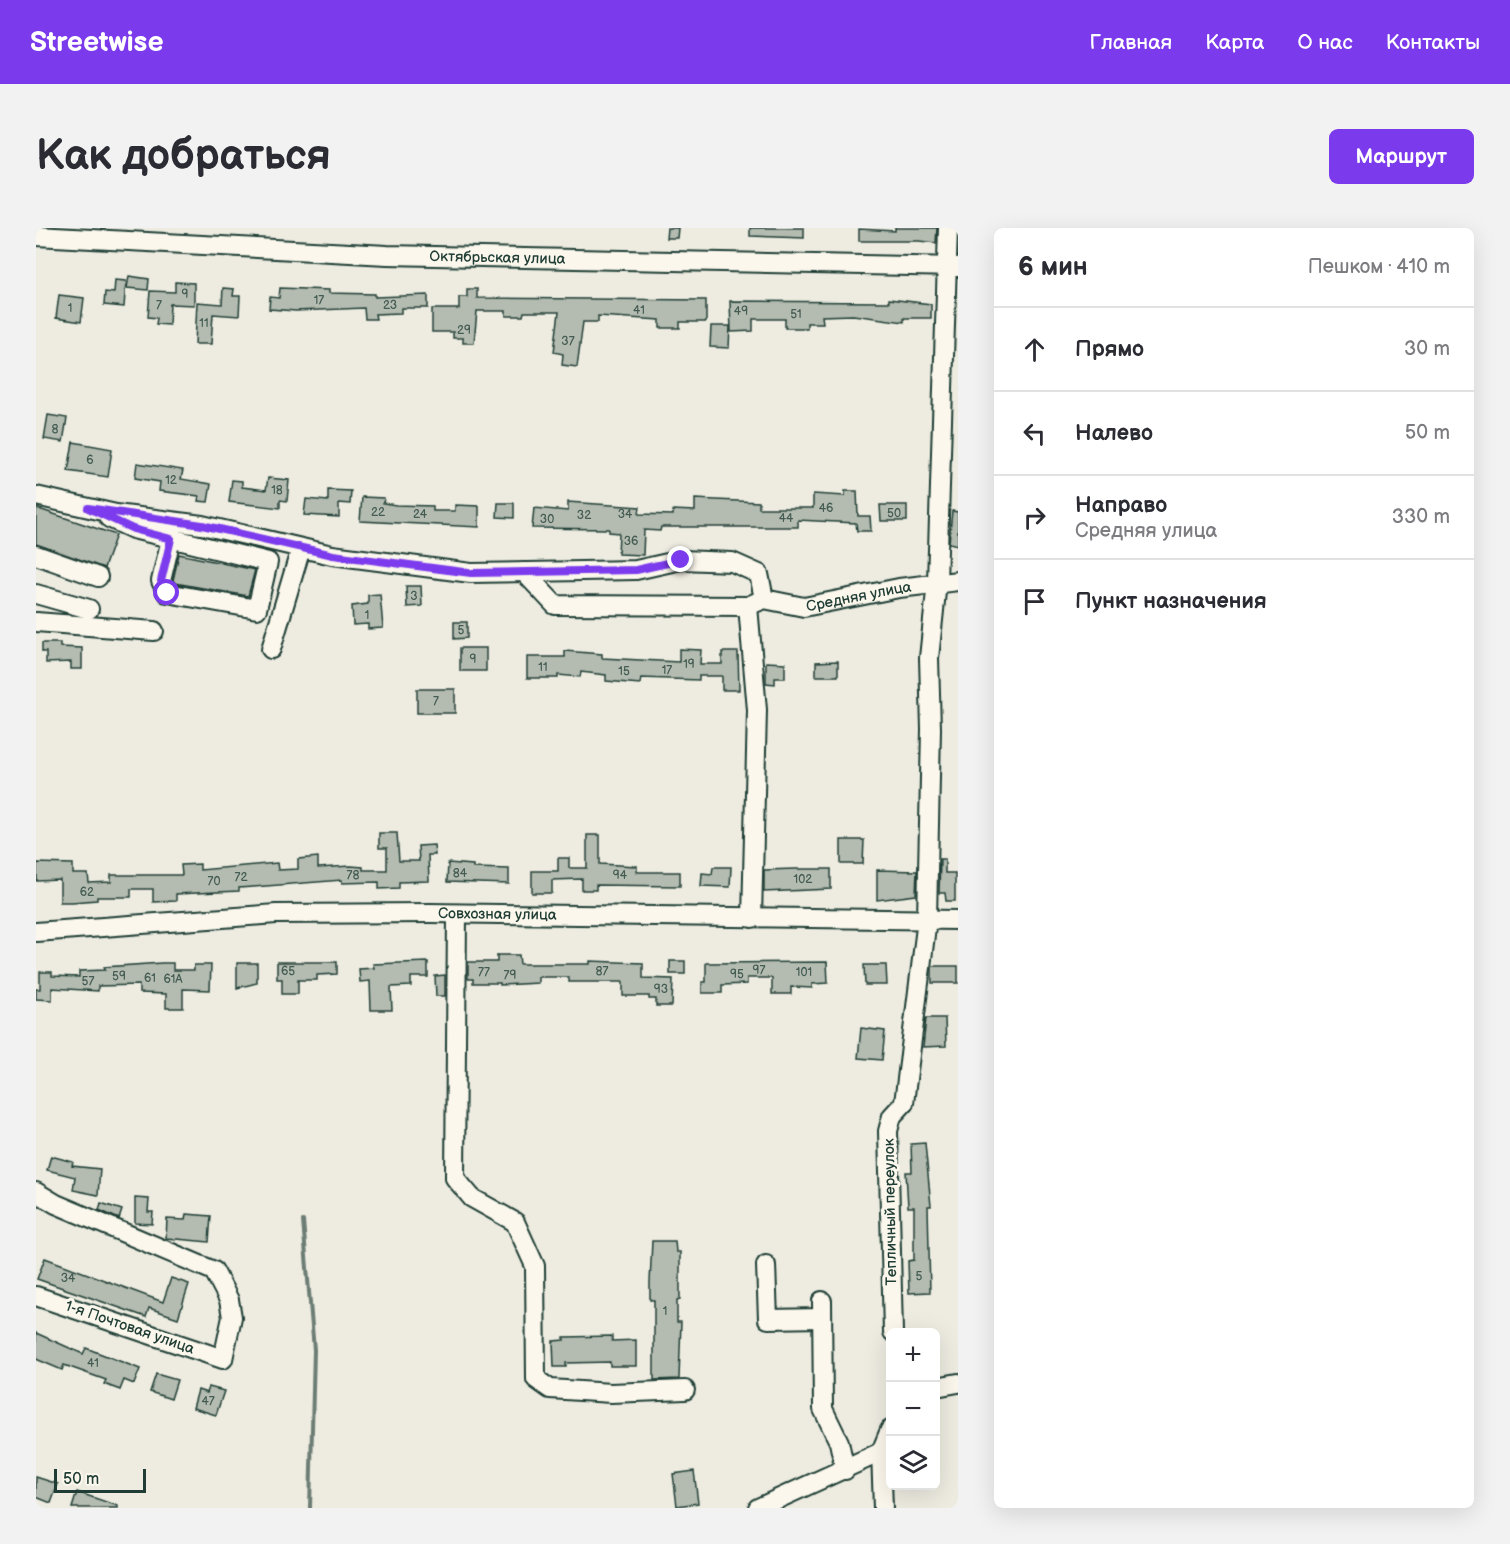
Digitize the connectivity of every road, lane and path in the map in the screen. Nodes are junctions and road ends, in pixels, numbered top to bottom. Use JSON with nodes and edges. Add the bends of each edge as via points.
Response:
{"nodes":[{"id":1,"x":948,"y":228,"type":"edge"},
{"id":2,"x":36,"y":236,"type":"edge"},
{"id":3,"x":953,"y":267,"type":"edge"},
{"id":4,"x":36,"y":496,"type":"edge"},
{"id":5,"x":88,"y":508,"type":"junction"},
{"id":6,"x":171,"y":539,"type":"junction"},
{"id":7,"x":302,"y":548,"type":"junction"},
{"id":8,"x":36,"y":555,"type":"edge"},
{"id":9,"x":524,"y":572,"type":"junction"},
{"id":10,"x":98,"y":577,"type":"dead end"},
{"id":11,"x":958,"y":581,"type":"edge"},
{"id":12,"x":937,"y":582,"type":"junction"},
{"id":13,"x":36,"y":594,"type":"edge"},
{"id":14,"x":756,"y":602,"type":"junction"},
{"id":15,"x":89,"y":609,"type":"dead end"},
{"id":16,"x":36,"y":622,"type":"edge"},
{"id":17,"x":154,"y":631,"type":"dead end"},
{"id":18,"x":271,"y":650,"type":"dead end"},
{"id":19,"x":457,"y":914,"type":"junction"},
{"id":20,"x":752,"y":918,"type":"junction"},
{"id":21,"x":927,"y":919,"type":"junction"},
{"id":22,"x":958,"y":920,"type":"edge"},
{"id":23,"x":36,"y":932,"type":"edge"},
{"id":24,"x":36,"y":1192,"type":"edge"},
{"id":25,"x":766,"y":1265,"type":"dead end"},
{"id":26,"x":36,"y":1296,"type":"edge"},
{"id":27,"x":893,"y":1328,"type":"edge"},
{"id":28,"x":958,"y":1383,"type":"edge"},
{"id":29,"x":940,"y":1385,"type":"edge"},
{"id":30,"x":685,"y":1390,"type":"dead end"},
{"id":31,"x":888,"y":1436,"type":"edge"},
{"id":32,"x":881,"y":1452,"type":"junction"},
{"id":33,"x":845,"y":1470,"type":"junction"},
{"id":34,"x":758,"y":1508,"type":"edge"},
{"id":35,"x":883,"y":1508,"type":"edge"}],
"edges":[{"from":1,"to":3,"type":"street","name":"Тепличный переулок"},
{"from":2,"to":3,"type":"street","name":"Октябрьская улица","via":[[387,255]]},
{"from":3,"to":12,"type":"street","name":"Тепличный переулок"},
{"from":4,"to":5,"type":"street"},
{"from":5,"to":6,"type":"street","via":[[133,529]]},
{"from":5,"to":7,"type":"street","via":[[202,525]]},
{"from":6,"to":6,"type":"street","via":[[268,562],[256,609],[167,593],[161,581]]},
{"from":7,"to":9,"type":"street","via":[[471,573]]},
{"from":7,"to":18,"type":"street"},
{"from":8,"to":10,"type":"street"},
{"from":9,"to":14,"type":"street","name":"Средняя улица","via":[[555,605]]},
{"from":9,"to":14,"type":"street","via":[[636,570],[681,560],[732,562],[759,574]]},
{"from":11,"to":12,"type":"street","name":"Средняя улица"},
{"from":12,"to":14,"type":"street","name":"Средняя улица","via":[[804,607]]},
{"from":12,"to":21,"type":"street","name":"Тепличный переулок","via":[[929,658]]},
{"from":13,"to":15,"type":"street"},
{"from":14,"to":20,"type":"street"},
{"from":16,"to":17,"type":"street"},
{"from":19,"to":20,"type":"street","name":"Совхозная улица"},
{"from":19,"to":23,"type":"street","name":"Совхозная улица","via":[[276,914]]},
{"from":19,"to":30,"type":"street","via":[[455,1178],[472,1198],[515,1222],[535,1266],[536,1379],[550,1389],[560,1390]]},
{"from":20,"to":21,"type":"street","name":"Совхозная улица"},
{"from":21,"to":22,"type":"street","name":"Совхозная улица"},
{"from":21,"to":27,"type":"street","name":"Тепличный переулок","via":[[904,1103],[892,1116],[888,1131]]},
{"from":24,"to":26,"type":"street","name":"1-я Почтовая улица","via":[[214,1271],[229,1300],[232,1317],[223,1359]]},
{"from":25,"to":33,"type":"street","via":[[768,1319],[822,1310],[823,1409],[839,1442]]},
{"from":28,"to":29,"type":"street"},
{"from":31,"to":32,"type":"street"},
{"from":32,"to":33,"type":"street"},
{"from":32,"to":35,"type":"street"},
{"from":33,"to":34,"type":"street"}]}
